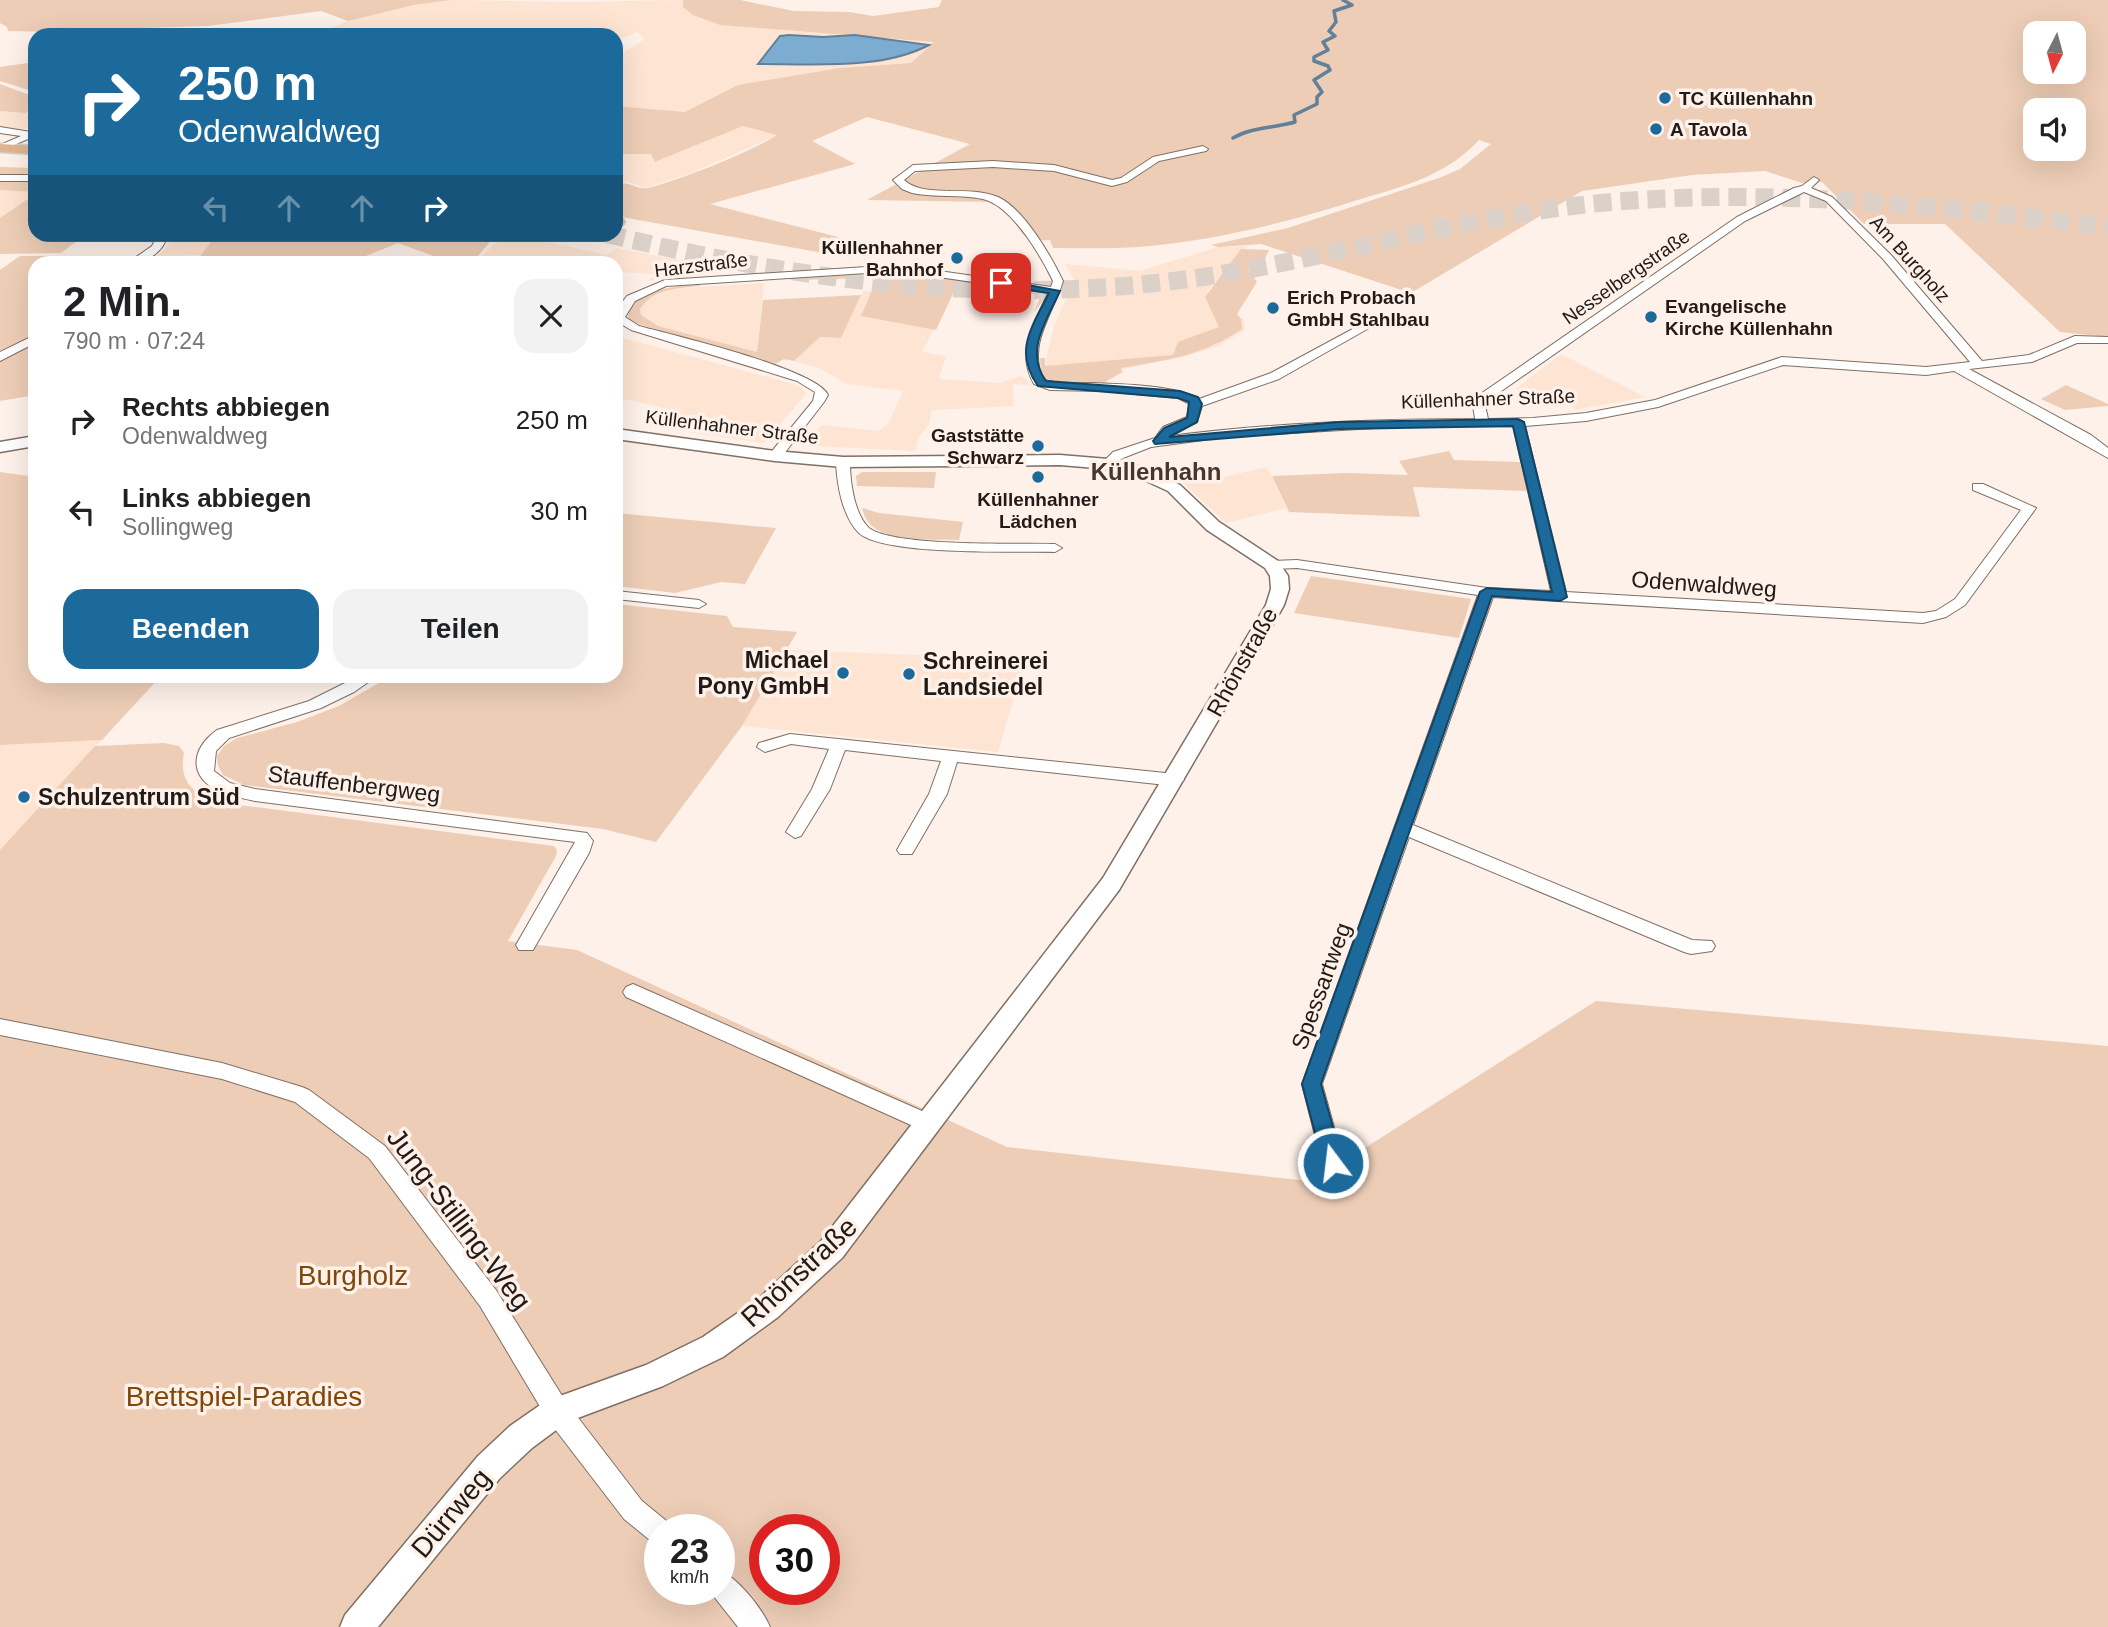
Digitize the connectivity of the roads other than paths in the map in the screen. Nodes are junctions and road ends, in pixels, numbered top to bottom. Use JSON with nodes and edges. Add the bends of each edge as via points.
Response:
{"nodes":[{"id":1,"x":0,"y":130,"type":"edge"},
{"id":2,"x":28,"y":140,"type":"edge"},
{"id":3,"x":28,"y":143,"type":"edge"},
{"id":4,"x":1203,"y":149,"type":"dead end"},
{"id":5,"x":2,"y":150,"type":"edge"},
{"id":6,"x":28,"y":155,"type":"edge"},
{"id":7,"x":0,"y":162,"type":"edge"},
{"id":8,"x":28,"y":163,"type":"edge"},
{"id":9,"x":0,"y":178,"type":"edge"},
{"id":10,"x":28,"y":178,"type":"edge"},
{"id":11,"x":1809,"y":185,"type":"joint"},
{"id":12,"x":162,"y":242,"type":"edge"},
{"id":13,"x":144,"y":256,"type":"edge"},
{"id":14,"x":1055,"y":291,"type":"junction"},
{"id":15,"x":623,"y":308,"type":"edge"},
{"id":16,"x":1379,"y":320,"type":"dead end"},
{"id":17,"x":623,"y":321,"type":"edge"},
{"id":18,"x":2108,"y":340,"type":"edge"},
{"id":19,"x":28,"y":342,"type":"edge"},
{"id":20,"x":0,"y":357,"type":"edge"},
{"id":21,"x":1980,"y":366,"type":"junction"},
{"id":22,"x":1959,"y":369,"type":"junction"},
{"id":23,"x":1196,"y":404,"type":"junction"},
{"id":24,"x":1482,"y":422,"type":"junction"},
{"id":25,"x":1518,"y":422,"type":"junction"},
{"id":26,"x":623,"y":435,"type":"edge"},
{"id":27,"x":28,"y":441,"type":"edge"},
{"id":28,"x":1159,"y":441,"type":"junction"},
{"id":29,"x":0,"y":447,"type":"edge"},
{"id":30,"x":2108,"y":454,"type":"edge"},
{"id":31,"x":775,"y":456,"type":"junction"},
{"id":32,"x":843,"y":462,"type":"junction"},
{"id":33,"x":1108,"y":464,"type":"junction"},
{"id":34,"x":1978,"y":487,"type":"dead end"},
{"id":35,"x":1055,"y":548,"type":"dead end"},
{"id":36,"x":1272,"y":565,"type":"junction"},
{"id":37,"x":1487,"y":592,"type":"junction"},
{"id":38,"x":623,"y":596,"type":"edge"},
{"id":39,"x":1560,"y":597,"type":"junction"},
{"id":40,"x":699,"y":604,"type":"dead end"},
{"id":41,"x":358,"y":683,"type":"edge"},
{"id":42,"x":839,"y":744,"type":"junction"},
{"id":43,"x":765,"y":747,"type":"dead end"},
{"id":44,"x":951,"y":755,"type":"junction"},
{"id":45,"x":1175,"y":780,"type":"junction"},
{"id":46,"x":1404,"y":828,"type":"junction"},
{"id":47,"x":795,"y":832,"type":"dead end"},
{"id":48,"x":906,"y":850,"type":"dead end"},
{"id":49,"x":526,"y":945,"type":"dead end"},
{"id":50,"x":1705,"y":946,"type":"dead end"},
{"id":51,"x":633,"y":992,"type":"dead end"},
{"id":52,"x":0,"y":1027,"type":"edge"},
{"id":53,"x":930,"y":1124,"type":"junction"},
{"id":54,"x":1333,"y":1163,"type":"dead end"},
{"id":55,"x":557,"y":1411,"type":"junction"},
{"id":56,"x":644,"y":1519,"type":"edge"},
{"id":57,"x":735,"y":1603,"type":"edge"},
{"id":58,"x":357,"y":1627,"type":"edge"},
{"id":59,"x":755,"y":1627,"type":"edge"}],
"edges":[{"from":1,"to":2,"type":"street"},
{"from":3,"to":5,"type":"highway"},
{"from":4,"to":14,"type":"street","via":[[1156,159],[1112,183],[1027,164],[913,168],[900,177],[907,189],[979,194],[998,200],[1051,263],[1058,281]]},
{"from":5,"to":6,"type":"highway"},
{"from":7,"to":8,"type":"highway"},
{"from":9,"to":10,"type":"street"},
{"from":11,"to":21,"type":"street","name":"Am Burgholz","via":[[1887,257]]},
{"from":11,"to":24,"type":"street","name":"Nesselbergstraße","via":[[1741,219],[1486,396],[1479,405]]},
{"from":12,"to":13,"type":"street"},
{"from":14,"to":15,"type":"street","name":"Harzstraße","via":[[882,268],[665,284],[646,290]]},
{"from":14,"to":23,"type":"street","via":[[1033,337],[1033,371],[1038,381],[1050,386],[1180,395]]},
{"from":16,"to":23,"type":"street","via":[[1275,376]]},
{"from":17,"to":31,"type":"street","name":"Harzstraße","via":[[801,378],[820,390],[818,402]]},
{"from":18,"to":21,"type":"street","name":"Küllenhahner Straße","via":[[2075,339],[2032,358]]},
{"from":19,"to":20,"type":"street"},
{"from":21,"to":22,"type":"street","name":"Küllenhahner Straße"},
{"from":22,"to":25,"type":"street","name":"Küllenhahner Straße","via":[[1896,371],[1782,361],[1658,403],[1586,417]]},
{"from":22,"to":30,"type":"street"},
{"from":23,"to":28,"type":"street","via":[[1193,419],[1168,430]]},
{"from":24,"to":25,"type":"street","name":"Küllenhahner Straße"},
{"from":24,"to":28,"type":"street","name":"Küllenhahner Straße","via":[[1339,425]]},
{"from":25,"to":39,"type":"street"},
{"from":26,"to":31,"type":"street","name":"Küllenhahner Straße"},
{"from":27,"to":29,"type":"street"},
{"from":28,"to":33,"type":"street","name":"Küllenhahner Straße","via":[[1132,448]]},
{"from":31,"to":32,"type":"street","name":"Küllenhahner Straße"},
{"from":32,"to":33,"type":"street","name":"Küllenhahner Straße","via":[[1060,460]]},
{"from":32,"to":35,"type":"street","name":"Küllenhahner Straße","via":[[853,513],[865,532],[875,537]]},
{"from":33,"to":36,"type":"street","via":[[1174,488],[1213,526]]},
{"from":34,"to":39,"type":"street","name":"Odenwaldweg","via":[[2029,508],[1975,585],[1941,614],[1876,617]]},
{"from":36,"to":37,"type":"street","name":"Odenwaldweg","via":[[1297,564]]},
{"from":36,"to":45,"type":"street","name":"Rhönstraße","via":[[1280,589],[1275,605]]},
{"from":37,"to":39,"type":"street","name":"Odenwaldweg"},
{"from":37,"to":46,"type":"street","name":"Spessartweg"},
{"from":38,"to":40,"type":"street"},
{"from":41,"to":49,"type":"street","name":"Stauffenbergweg","via":[[300,710],[225,733],[209,748],[206,774],[224,787],[256,795],[580,837],[584,841],[580,853]]},
{"from":42,"to":43,"type":"street","via":[[790,739]]},
{"from":42,"to":44,"type":"street"},
{"from":42,"to":47,"type":"street","via":[[821,789]]},
{"from":44,"to":45,"type":"street"},
{"from":44,"to":48,"type":"street","via":[[938,794]]},
{"from":45,"to":53,"type":"street","name":"Rhönstraße","via":[[1111,884]]},
{"from":46,"to":50,"type":"street","via":[[1691,947]]},
{"from":46,"to":54,"type":"street","name":"Spessartweg","via":[[1312,1084]]},
{"from":51,"to":53,"type":"street"},
{"from":52,"to":55,"type":"street","name":"Jung-Stilling-Weg","via":[[222,1071],[303,1096],[377,1152],[488,1298]]},
{"from":53,"to":55,"type":"street","name":"Rhönstraße","via":[[832,1249],[768,1308],[713,1347],[653,1376]]},
{"from":55,"to":56,"type":"street","name":"Jung-Stilling-Weg"},
{"from":55,"to":58,"type":"street","name":"Dürrweg","via":[[489,1467]]},
{"from":57,"to":59,"type":"street"}]}
